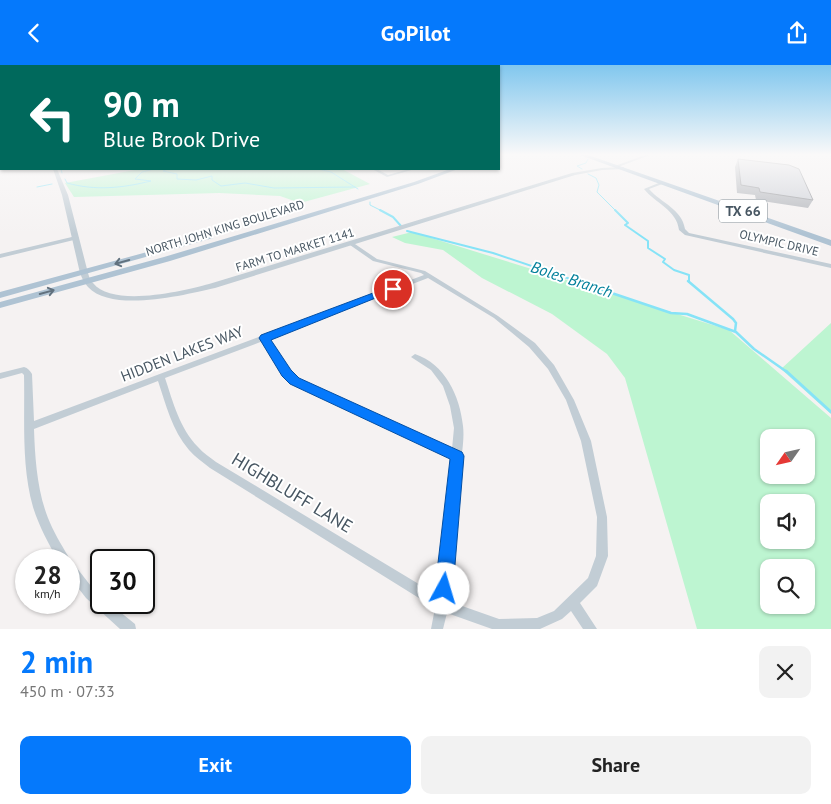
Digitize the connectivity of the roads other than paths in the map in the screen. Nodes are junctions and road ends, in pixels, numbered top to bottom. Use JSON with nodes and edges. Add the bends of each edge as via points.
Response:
{"nodes":[{"id":1,"x":60,"y":181,"type":"edge"},
{"id":2,"x":401,"y":181,"type":"edge"},
{"id":3,"x":414,"y":181,"type":"edge"},
{"id":4,"x":551,"y":181,"type":"edge"},
{"id":5,"x":658,"y":181,"type":"edge"},
{"id":6,"x":663,"y":183,"type":"junction"},
{"id":7,"x":329,"y":206,"type":"junction"},
{"id":8,"x":76,"y":238,"type":"junction"},
{"id":9,"x":831,"y":243,"type":"edge"},
{"id":10,"x":352,"y":244,"type":"junction"},
{"id":11,"x":0,"y":256,"type":"edge"},
{"id":12,"x":831,"y":266,"type":"edge"},
{"id":13,"x":84,"y":273,"type":"junction"},
{"id":14,"x":428,"y":276,"type":"junction"},
{"id":15,"x":88,"y":281,"type":"junction"},
{"id":16,"x":0,"y":295,"type":"edge"},
{"id":17,"x":0,"y":305,"type":"edge"},
{"id":18,"x":264,"y":338,"type":"junction"},
{"id":19,"x":415,"y":357,"type":"dead end"},
{"id":20,"x":0,"y":375,"type":"edge"},
{"id":21,"x":161,"y":377,"type":"junction"},
{"id":22,"x":31,"y":426,"type":"junction"},
{"id":23,"x":457,"y":456,"type":"junction"},
{"id":24,"x":58,"y":549,"type":"edge"},
{"id":25,"x":80,"y":582,"type":"edge"},
{"id":26,"x":572,"y":602,"type":"junction"},
{"id":27,"x":442,"y":605,"type":"junction"},
{"id":28,"x":130,"y":629,"type":"edge"},
{"id":29,"x":437,"y":629,"type":"edge"},
{"id":30,"x":591,"y":629,"type":"edge"}],
"edges":[{"from":1,"to":8,"type":"street"},
{"from":2,"to":7,"type":"main road","name":"NORTH JOHN KING BOULEVARD"},
{"from":3,"to":7,"type":"main road","name":"NORTH JOHN KING BOULEVARD"},
{"from":4,"to":10,"type":"street","name":"FARM TO MARKET 1141"},
{"from":5,"to":6,"type":"main road","number":"TX 66"},
{"from":6,"to":9,"type":"main road","number":"TX 66"},
{"from":6,"to":12,"type":"street","name":"OLYMPIC DRIVE","via":[[646,189],[677,215],[684,232]]},
{"from":7,"to":13,"type":"main road","name":"NORTH JOHN KING BOULEVARD","one_way":true},
{"from":7,"to":15,"type":"main road","name":"NORTH JOHN KING BOULEVARD"},
{"from":8,"to":11,"type":"street"},
{"from":8,"to":13,"type":"street"},
{"from":10,"to":14,"type":"street","name":"HIGHBLUFF LANE","via":[[375,260]]},
{"from":10,"to":15,"type":"street","name":"FARM TO MARKET 1141","via":[[212,286],[165,296],[112,296]]},
{"from":13,"to":15,"type":"street"},
{"from":13,"to":16,"type":"main road","name":"NORTH JOHN KING BOULEVARD"},
{"from":14,"to":18,"type":"street","name":"HIDDEN LAKES WAY"},
{"from":14,"to":26,"type":"street","name":"HIGHBLUFF LANE","via":[[519,333],[551,367],[570,399],[586,441],[602,517],[602,556],[593,582]]},
{"from":17,"to":15,"type":"main road","name":"NORTH JOHN KING BOULEVARD","one_way":true},
{"from":18,"to":21,"type":"street","name":"HIDDEN LAKES WAY"},
{"from":18,"to":23,"type":"street","via":[[295,381]]},
{"from":19,"to":23,"type":"street","via":[[428,362],[438,372],[456,406],[459,428]]},
{"from":20,"to":22,"type":"street","via":[[24,371],[28,374]]},
{"from":21,"to":22,"type":"street","name":"HIDDEN LAKES WAY"},
{"from":21,"to":27,"type":"street","name":"HIGHBLUFF LANE","via":[[183,434],[192,447],[213,465]]},
{"from":22,"to":24,"type":"street","via":[[37,501]]},
{"from":23,"to":27,"type":"street"},
{"from":25,"to":28,"type":"street","via":[[90,595]]},
{"from":26,"to":27,"type":"street","name":"HIGHBLUFF LANE","via":[[558,615],[537,624],[499,625]]},
{"from":26,"to":30,"type":"street"},
{"from":27,"to":29,"type":"street"}]}
